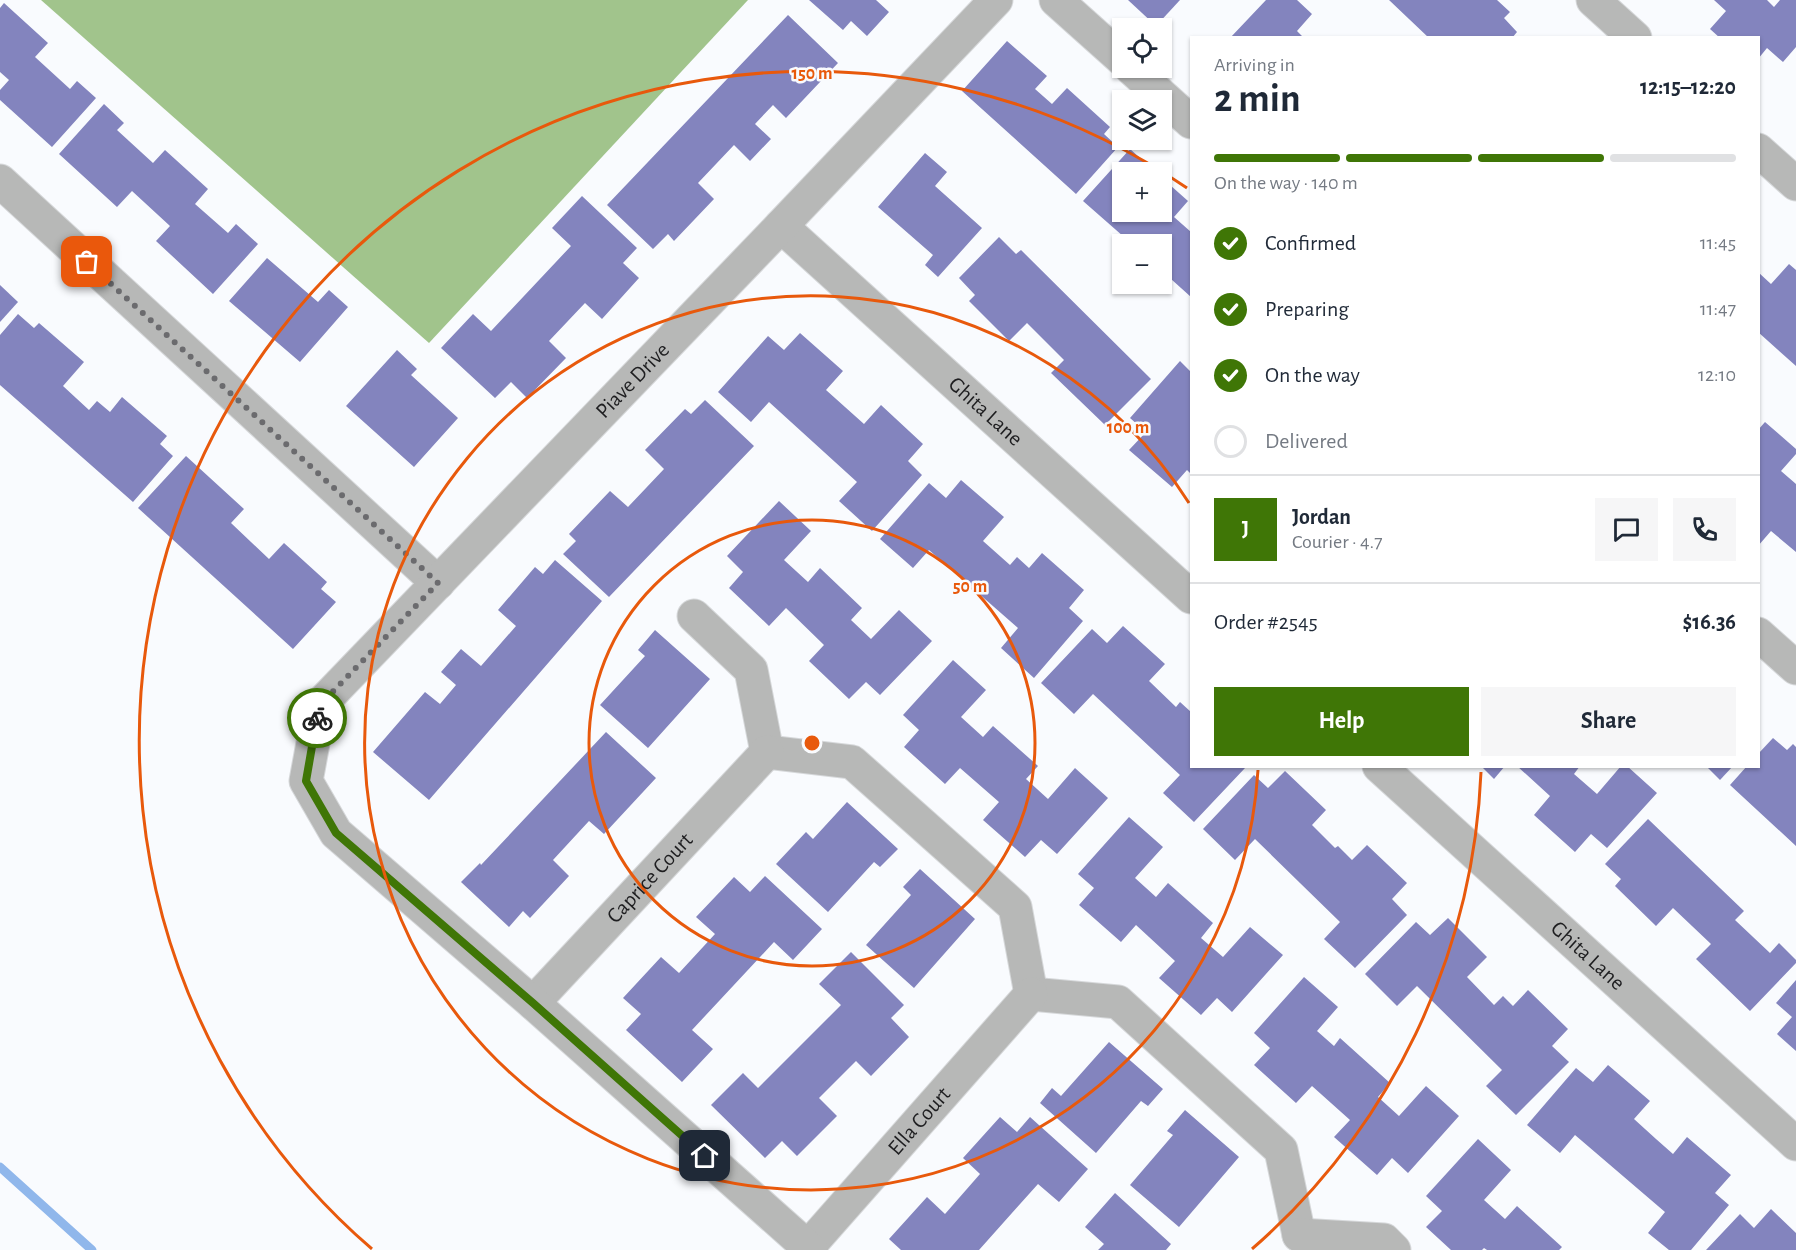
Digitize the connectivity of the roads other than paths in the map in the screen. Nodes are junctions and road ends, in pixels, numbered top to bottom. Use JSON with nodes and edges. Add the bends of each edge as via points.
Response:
{"nodes":[{"id":1,"x":996,"y":0,"type":"edge"},
{"id":2,"x":1056,"y":0,"type":"edge"},
{"id":3,"x":1593,"y":0,"type":"edge"},
{"id":4,"x":1633,"y":36,"type":"edge"},
{"id":5,"x":1112,"y":51,"type":"edge"},
{"id":6,"x":1142,"y":78,"type":"edge"},
{"id":7,"x":1190,"y":121,"type":"edge"},
{"id":8,"x":1760,"y":152,"type":"edge"},
{"id":9,"x":0,"y":181,"type":"edge"},
{"id":10,"x":1796,"y":184,"type":"edge"},
{"id":11,"x":781,"y":226,"type":"junction"},
{"id":12,"x":438,"y":583,"type":"junction"},
{"id":13,"x":1190,"y":596,"type":"edge"},
{"id":14,"x":693,"y":616,"type":"dead end"},
{"id":15,"x":1760,"y":636,"type":"edge"},
{"id":16,"x":1796,"y":668,"type":"edge"},
{"id":17,"x":767,"y":753,"type":"junction"},
{"id":18,"x":1381,"y":768,"type":"edge"},
{"id":19,"x":1031,"y":994,"type":"junction"},
{"id":20,"x":533,"y":1003,"type":"junction"},
{"id":21,"x":1796,"y":1144,"type":"edge"},
{"id":22,"x":1293,"y":1243,"type":"edge"},
{"id":23,"x":810,"y":1249,"type":"edge"},
{"id":24,"x":1394,"y":1250,"type":"edge"}],
"edges":[{"from":1,"to":11,"type":"street","name":"Piave Drive"},
{"from":2,"to":5,"type":"street"},
{"from":3,"to":4,"type":"street"},
{"from":6,"to":7,"type":"street"},
{"from":8,"to":10,"type":"street"},
{"from":9,"to":12,"type":"street"},
{"from":11,"to":12,"type":"street","name":"Piave Drive"},
{"from":11,"to":13,"type":"street","name":"Ghita Lane"},
{"from":12,"to":20,"type":"street","name":"Piave Drive","via":[[320,705],[306,781],[336,833]]},
{"from":14,"to":17,"type":"street","via":[[751,670]]},
{"from":15,"to":16,"type":"street"},
{"from":17,"to":19,"type":"street","via":[[852,762],[1015,907]]},
{"from":17,"to":20,"type":"street","name":"Caprice Court"},
{"from":18,"to":21,"type":"street","name":"Ghita Lane"},
{"from":19,"to":22,"type":"street","via":[[1118,1002],[1281,1150]]},
{"from":19,"to":23,"type":"street","name":"Ella Court"},
{"from":20,"to":23,"type":"street"},
{"from":22,"to":24,"type":"street","via":[[1384,1240]]}]}
